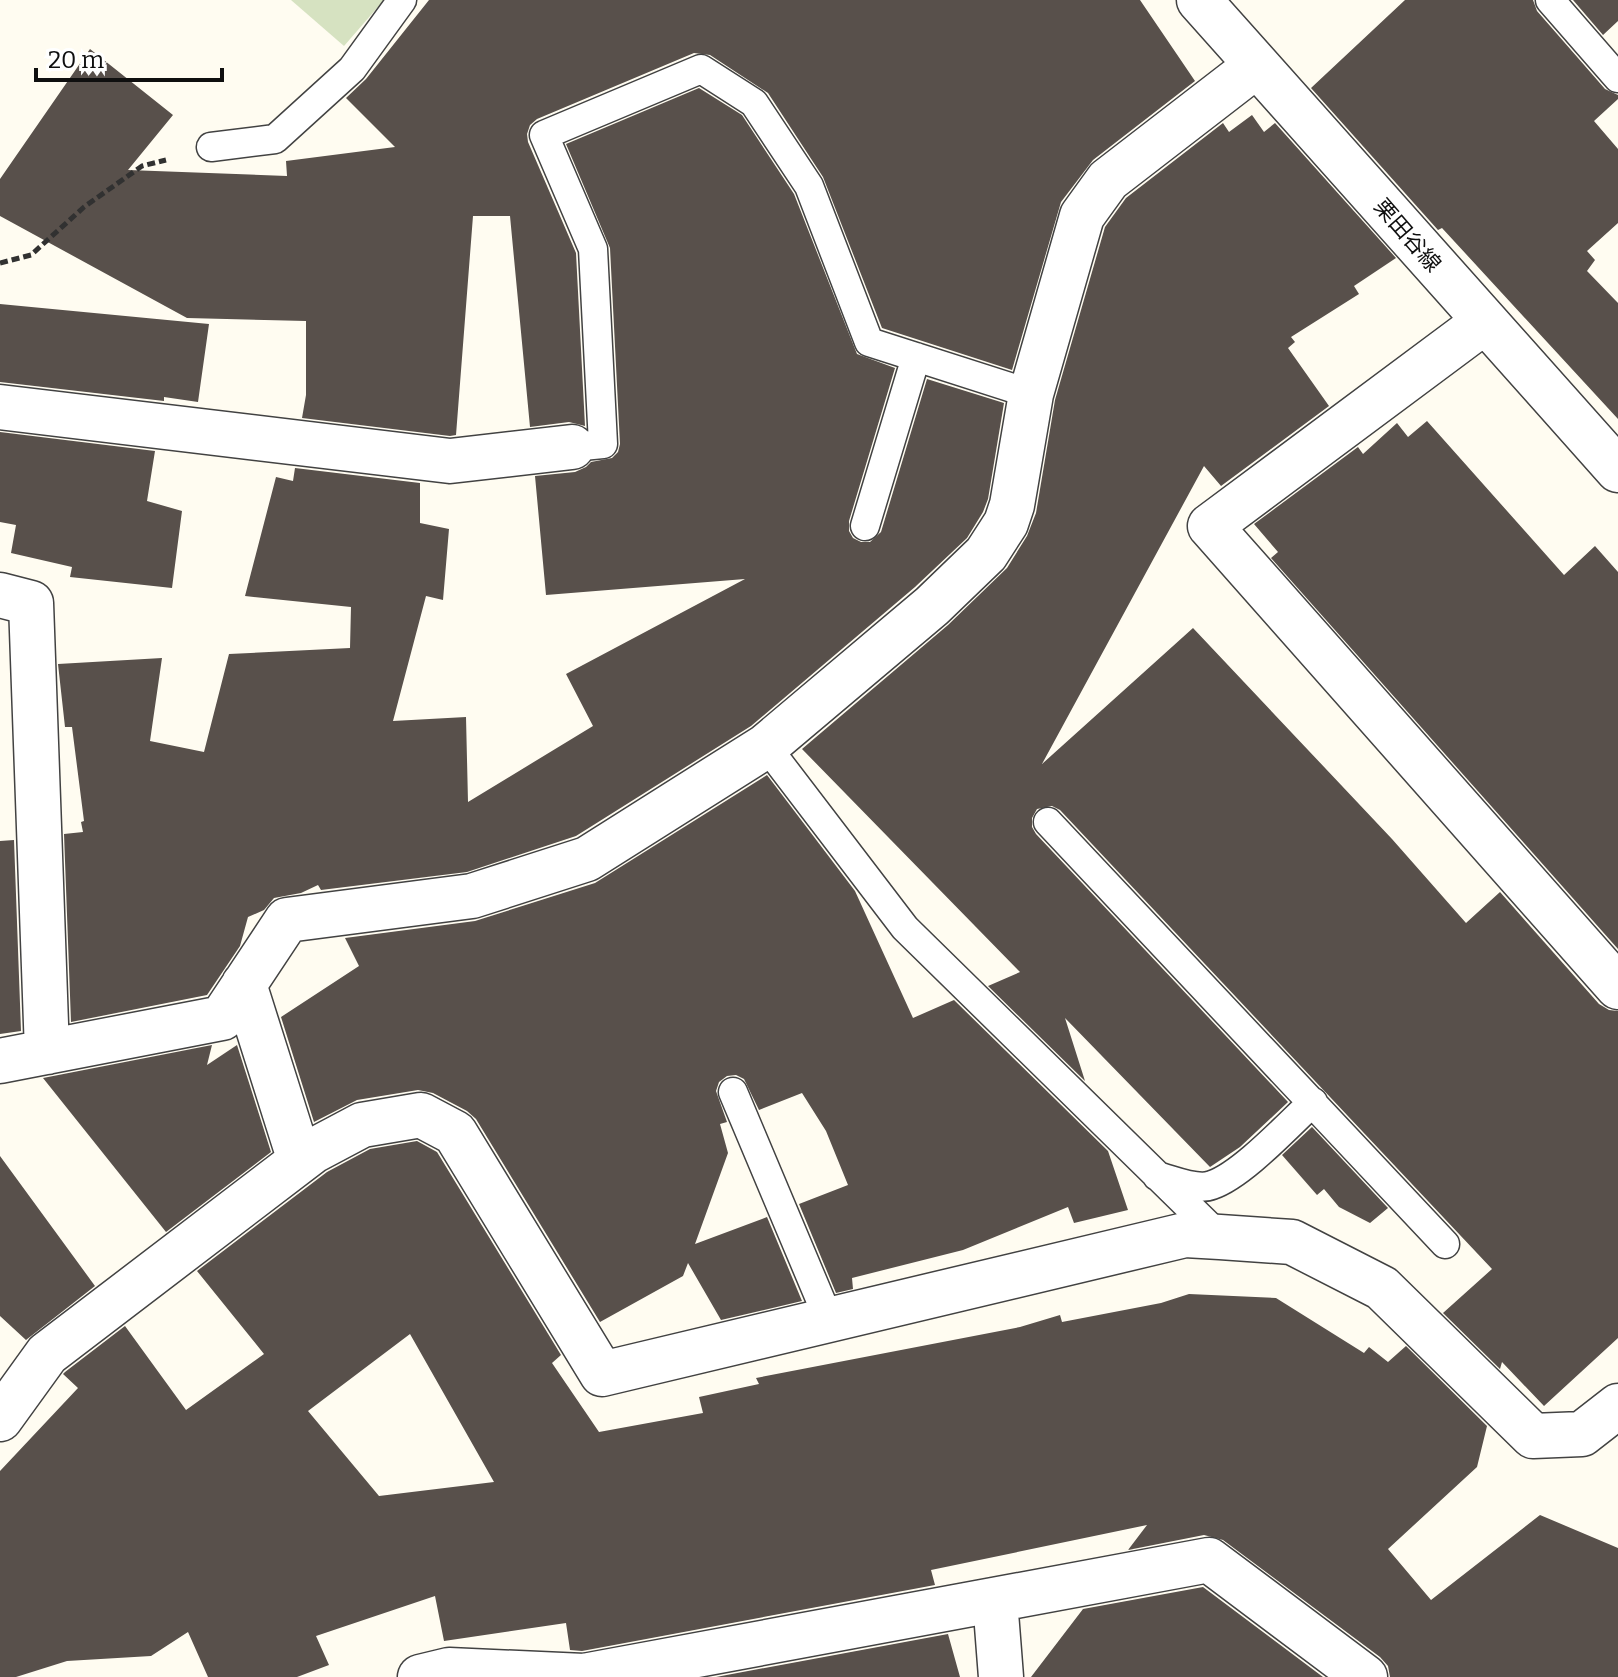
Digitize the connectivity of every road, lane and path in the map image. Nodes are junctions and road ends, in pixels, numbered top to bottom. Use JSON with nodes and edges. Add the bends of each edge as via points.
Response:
{"nodes":[{"id":1,"x":402,"y":0,"type":"edge"},
{"id":2,"x":1199,"y":0,"type":"edge"},
{"id":3,"x":1550,"y":0,"type":"edge"},
{"id":4,"x":1257,"y":65,"type":"junction"},
{"id":5,"x":1618,"y":78,"type":"edge"},
{"id":6,"x":211,"y":147,"type":"joint"},
{"id":7,"x":0,"y":263,"type":"edge"},
{"id":8,"x":1484,"y":322,"type":"junction"},
{"id":9,"x":916,"y":357,"type":"junction"},
{"id":10,"x":1031,"y":394,"type":"junction"},
{"id":11,"x":0,"y":407,"type":"edge"},
{"id":12,"x":572,"y":447,"type":"joint"},
{"id":13,"x":1618,"y":470,"type":"edge"},
{"id":14,"x":865,"y":526,"type":"dead end"},
{"id":15,"x":0,"y":595,"type":"edge"},
{"id":16,"x":766,"y":746,"type":"junction"},
{"id":17,"x":1048,"y":822,"type":"dead end"},
{"id":18,"x":244,"y":984,"type":"junction"},
{"id":19,"x":1618,"y":987,"type":"edge"},
{"id":20,"x":47,"y":1052,"type":"junction"},
{"id":21,"x":0,"y":1061,"type":"edge"},
{"id":22,"x":733,"y":1092,"type":"dead end"},
{"id":23,"x":1313,"y":1102,"type":"junction"},
{"id":24,"x":300,"y":1161,"type":"junction"},
{"id":25,"x":1157,"y":1176,"type":"junction"},
{"id":26,"x":1220,"y":1237,"type":"junction"},
{"id":27,"x":1445,"y":1244,"type":"dead end"},
{"id":28,"x":829,"y":1320,"type":"junction"},
{"id":29,"x":1618,"y":1406,"type":"edge"},
{"id":30,"x":0,"y":1419,"type":"edge"},
{"id":31,"x":995,"y":1600,"type":"junction"},
{"id":32,"x":420,"y":1677,"type":"edge"},
{"id":33,"x":1001,"y":1677,"type":"edge"},
{"id":34,"x":1365,"y":1677,"type":"edge"}],
"edges":[{"from":1,"to":6,"type":"lane","via":[[352,69],[275,139]]},
{"from":2,"to":4,"type":"street","name":"栗田谷線"},
{"from":3,"to":5,"type":"lane"},
{"from":4,"to":8,"type":"street","name":"栗田谷線"},
{"from":4,"to":10,"type":"street","via":[[1108,180],[1082,216]]},
{"from":6,"to":7,"type":"path","via":[[142,166],[84,207],[31,255]]},
{"from":8,"to":13,"type":"street","name":"栗田谷線"},
{"from":8,"to":19,"type":"street","via":[[1210,526]]},
{"from":9,"to":10,"type":"lane"},
{"from":9,"to":12,"type":"lane","via":[[869,342],[809,186],[754,103],[701,69],[544,135],[593,249],[603,444]]},
{"from":9,"to":14,"type":"lane"},
{"from":10,"to":16,"type":"street","via":[[1012,505],[986,554]]},
{"from":11,"to":12,"type":"street","via":[[450,461]]},
{"from":15,"to":20,"type":"street","via":[[31,603]]},
{"from":16,"to":18,"type":"street","via":[[587,859],[472,896],[287,920]]},
{"from":16,"to":25,"type":"lane","via":[[905,928]]},
{"from":17,"to":23,"type":"lane"},
{"from":18,"to":20,"type":"street","via":[[222,1018]]},
{"from":18,"to":24,"type":"street"},
{"from":20,"to":21,"type":"street"},
{"from":22,"to":28,"type":"lane"},
{"from":23,"to":25,"type":"lane","via":[[1235,1172],[1210,1186]]},
{"from":23,"to":27,"type":"lane"},
{"from":24,"to":28,"type":"street","via":[[362,1125],[421,1115],[455,1133],[602,1374]]},
{"from":24,"to":30,"type":"street","via":[[47,1354]]},
{"from":25,"to":26,"type":"lane"},
{"from":26,"to":28,"type":"street","via":[[1185,1235]]},
{"from":26,"to":29,"type":"street","via":[[1292,1242],[1382,1288],[1533,1436],[1582,1434]]},
{"from":31,"to":32,"type":"street","via":[[584,1676],[449,1670]]},
{"from":31,"to":33,"type":"street"},
{"from":31,"to":34,"type":"street","via":[[1209,1560]]}]}
